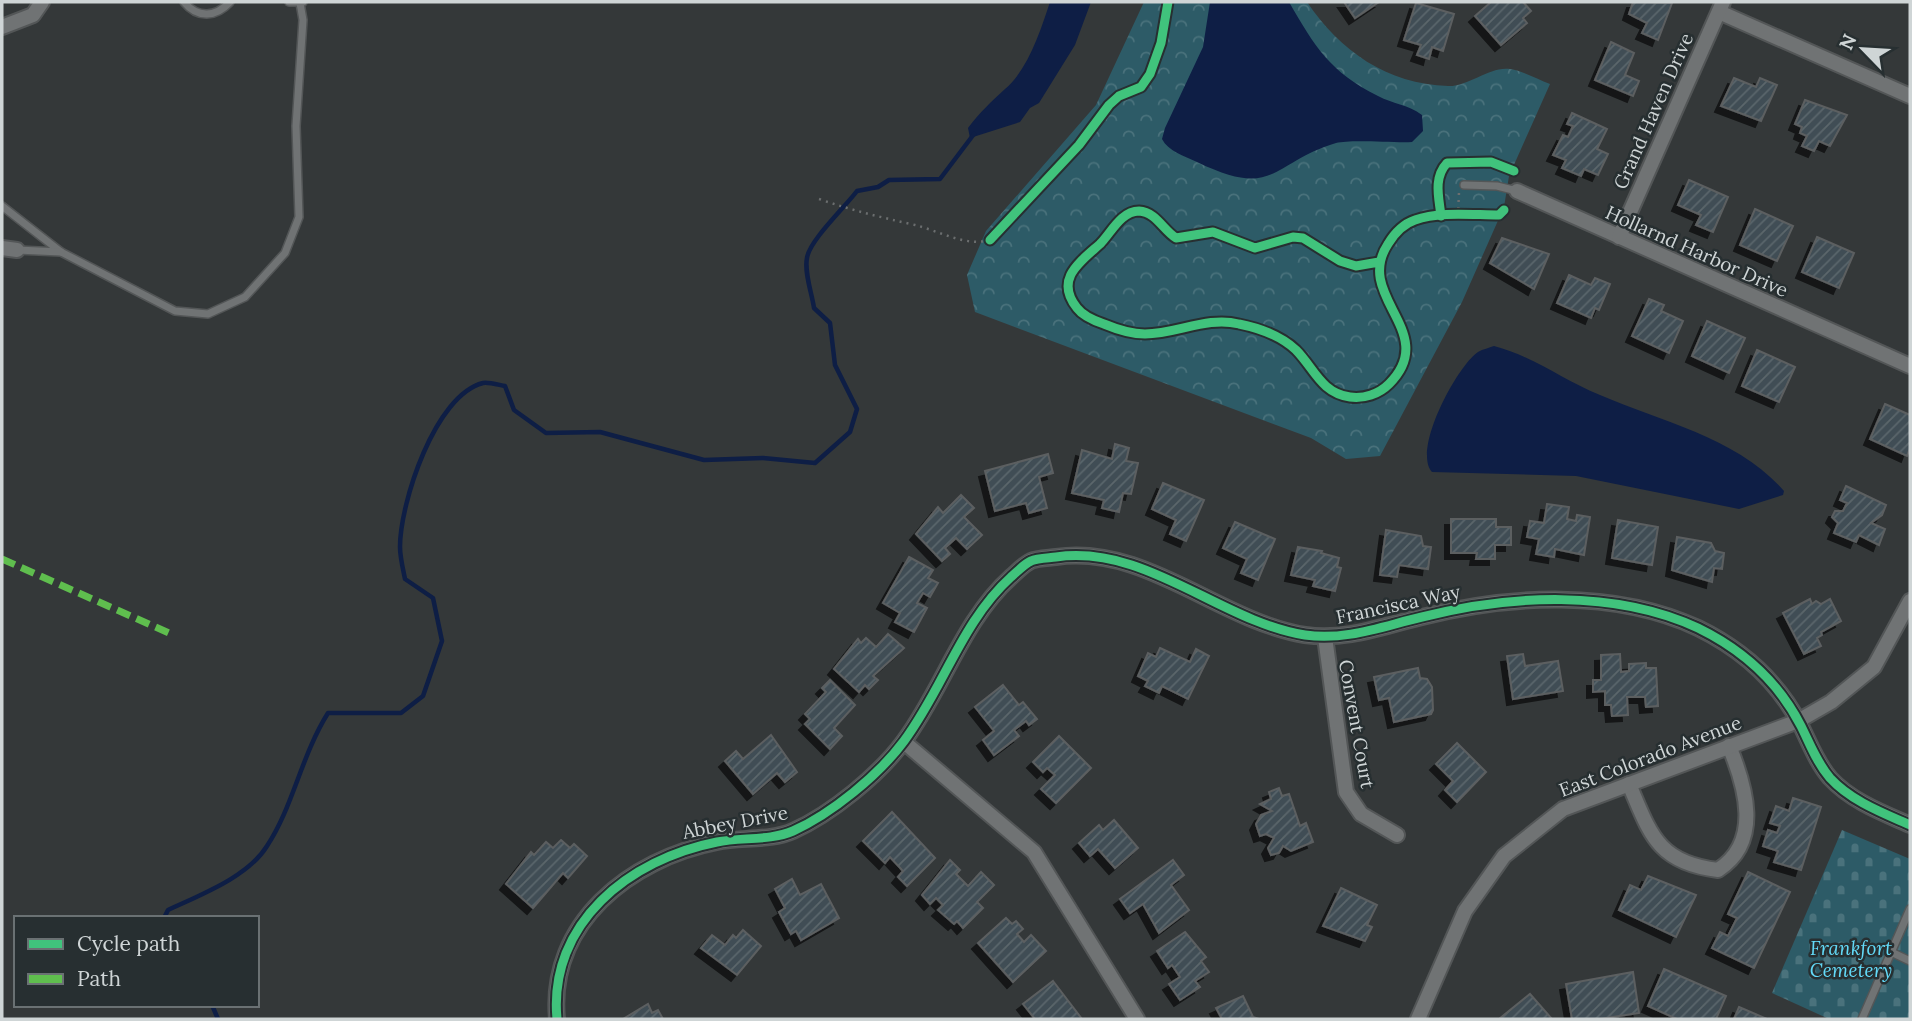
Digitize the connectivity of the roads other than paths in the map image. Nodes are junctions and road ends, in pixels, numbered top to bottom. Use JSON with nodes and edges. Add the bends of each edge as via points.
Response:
{"nodes":[{"id":1,"x":42,"y":2,"type":"edge"},
{"id":2,"x":184,"y":2,"type":"edge"},
{"id":3,"x":230,"y":2,"type":"edge"},
{"id":4,"x":289,"y":2,"type":"edge"},
{"id":5,"x":302,"y":2,"type":"edge"},
{"id":6,"x":1721,"y":7,"type":"edge"},
{"id":7,"x":2,"y":27,"type":"edge"},
{"id":8,"x":1910,"y":96,"type":"edge"},
{"id":9,"x":1464,"y":185,"type":"road end"},
{"id":10,"x":1517,"y":191,"type":"joint"},
{"id":11,"x":2,"y":206,"type":"edge"},
{"id":12,"x":1619,"y":237,"type":"junction"},
{"id":13,"x":9,"y":249,"type":"edge"},
{"id":14,"x":61,"y":252,"type":"junction"},
{"id":15,"x":1910,"y":366,"type":"edge"},
{"id":16,"x":992,"y":595,"type":"joint"},
{"id":17,"x":1909,"y":606,"type":"edge"},
{"id":18,"x":1325,"y":637,"type":"junction"},
{"id":19,"x":1798,"y":721,"type":"junction"},
{"id":20,"x":904,"y":742,"type":"junction"},
{"id":21,"x":1729,"y":747,"type":"junction"},
{"id":22,"x":1629,"y":784,"type":"junction"},
{"id":23,"x":1910,"y":825,"type":"edge"},
{"id":24,"x":1397,"y":835,"type":"dead end"},
{"id":25,"x":1910,"y":909,"type":"edge"},
{"id":26,"x":1891,"y":952,"type":"junction"},
{"id":27,"x":1910,"y":961,"type":"edge"},
{"id":28,"x":557,"y":1019,"type":"edge"},
{"id":29,"x":1137,"y":1019,"type":"edge"},
{"id":30,"x":1418,"y":1019,"type":"edge"},
{"id":31,"x":1862,"y":1019,"type":"edge"}],
"edges":[{"from":1,"to":7,"type":"street","via":[[33,15]]},
{"from":2,"to":3,"type":"lane","via":[[194,11],[210,15]]},
{"from":4,"to":5,"type":"lane"},
{"from":5,"to":14,"type":"lane","via":[[296,126],[300,210],[290,243],[262,280],[223,309],[188,314],[162,306]]},
{"from":6,"to":8,"type":"street"},
{"from":6,"to":12,"type":"street","name":"Grand Haven Drive"},
{"from":9,"to":10,"type":"lane","name":"Hollarnd Harbor Drive"},
{"from":10,"to":12,"type":"street","name":"Hollarnd Harbor Drive"},
{"from":11,"to":14,"type":"lane"},
{"from":12,"to":15,"type":"street","name":"Hollarnd Harbor Drive"},
{"from":13,"to":14,"type":"lane"},
{"from":16,"to":18,"type":"street","name":"Francisca Way","via":[[1029,561],[1083,554],[1144,569],[1275,626]]},
{"from":16,"to":20,"type":"street","name":"Abbey Drive"},
{"from":17,"to":19,"type":"street","name":"East Colorado Avenue","via":[[1874,667]]},
{"from":18,"to":19,"type":"street","name":"Francisca Way","via":[[1357,634],[1492,601],[1574,599],[1624,607],[1684,622],[1732,648],[1760,667]]},
{"from":18,"to":24,"type":"street","name":"Convent Court","via":[[1346,792],[1361,814]]},
{"from":19,"to":21,"type":"street","name":"East Colorado Avenue"},
{"from":19,"to":23,"type":"street","name":"Francisca Way","via":[[1830,778],[1868,805]]},
{"from":20,"to":28,"type":"street","name":"Abbey Drive","via":[[839,805],[789,833],[669,854],[600,899],[567,943],[554,991]]},
{"from":20,"to":29,"type":"street","via":[[1034,852]]},
{"from":21,"to":22,"type":"street","name":"East Colorado Avenue"},
{"from":21,"to":22,"type":"street","via":[[1743,779],[1747,826],[1730,862],[1718,870],[1673,857],[1652,839]]},
{"from":22,"to":30,"type":"street","name":"East Colorado Avenue","via":[[1563,808],[1504,856],[1465,911]]},
{"from":25,"to":26,"type":"lane"},
{"from":26,"to":27,"type":"lane"},
{"from":26,"to":31,"type":"lane"}]}
